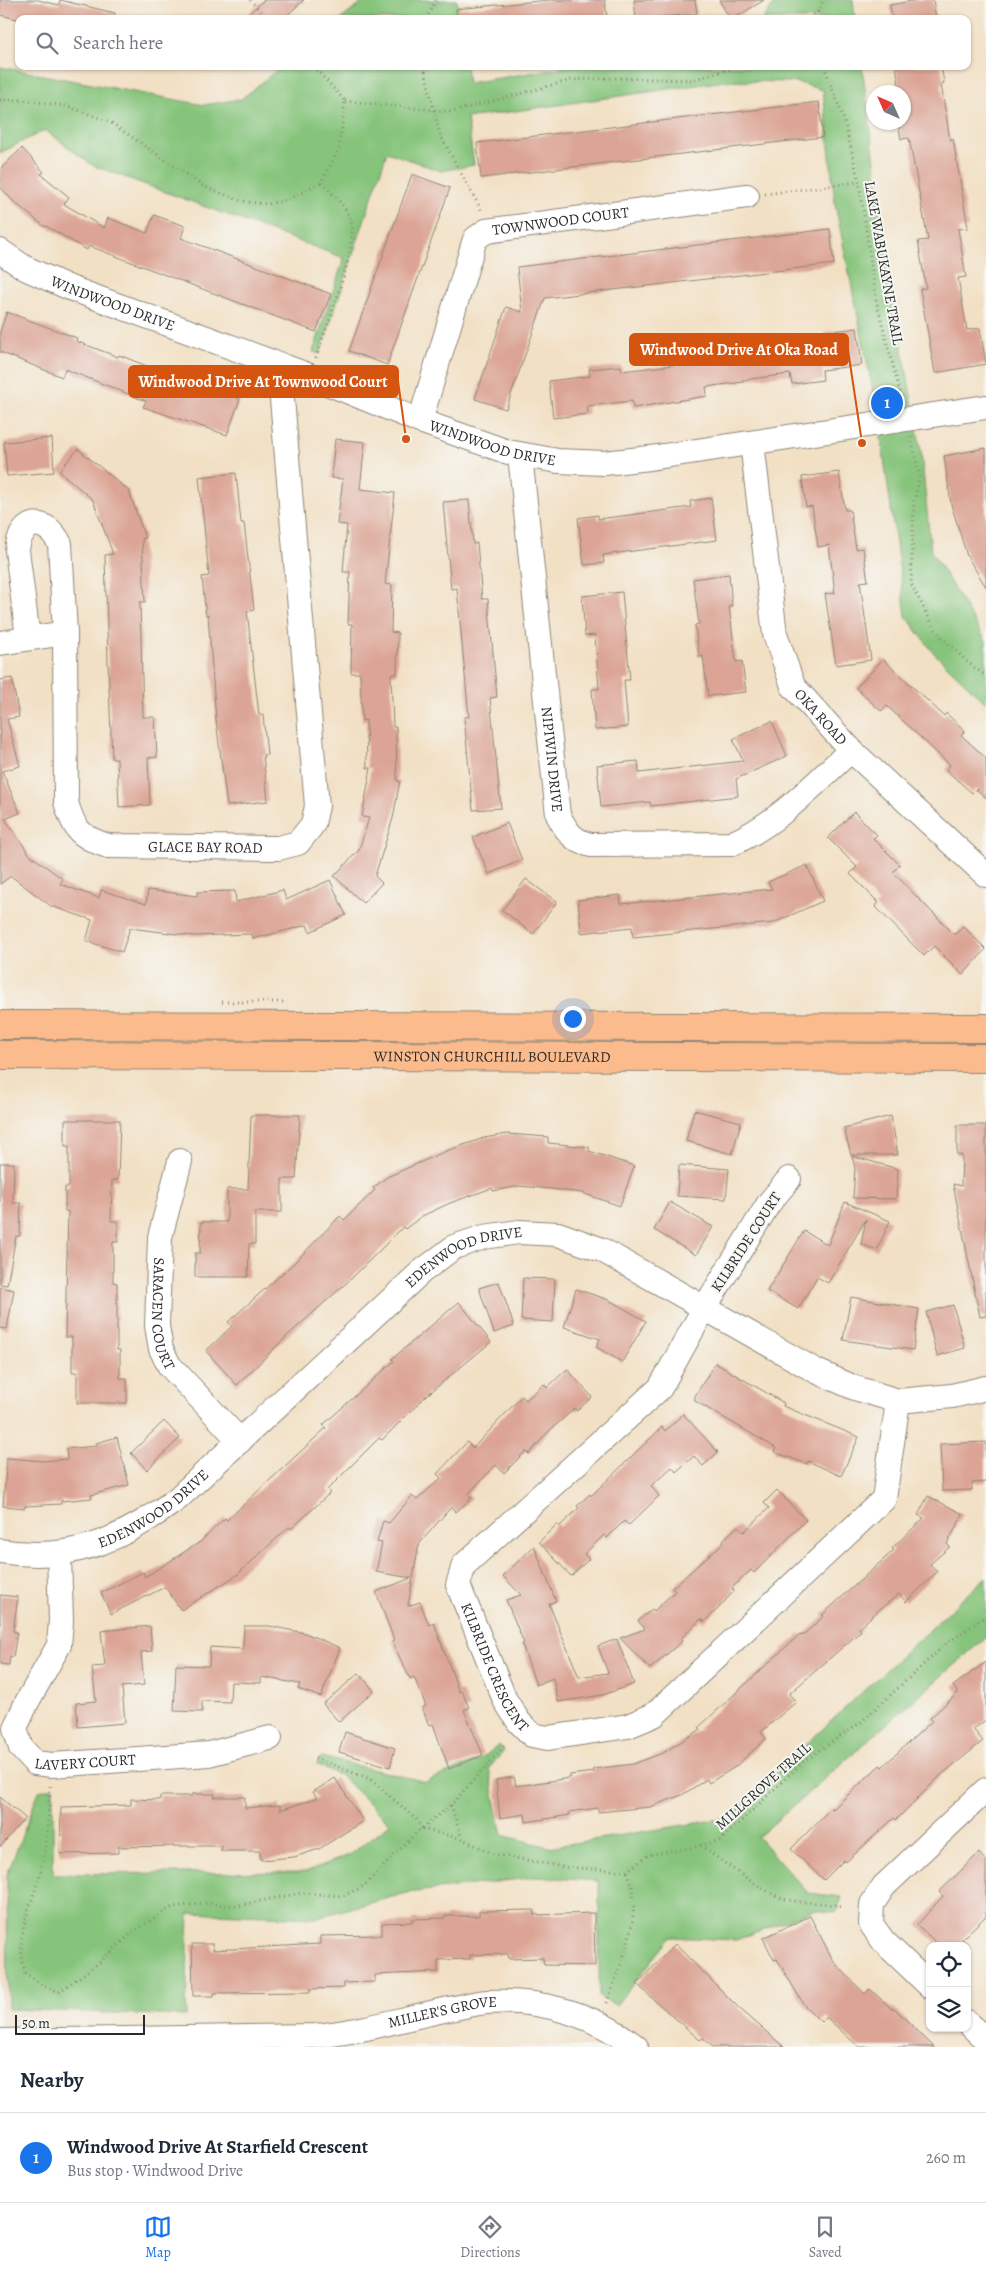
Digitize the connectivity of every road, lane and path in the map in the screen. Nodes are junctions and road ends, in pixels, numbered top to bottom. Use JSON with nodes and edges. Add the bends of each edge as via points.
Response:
{"nodes":[{"id":1,"x":250,"y":0,"type":"edge"},
{"id":2,"x":436,"y":0,"type":"edge"},
{"id":3,"x":824,"y":0,"type":"edge"},
{"id":4,"x":818,"y":11,"type":"junction"},
{"id":5,"x":264,"y":15,"type":"edge"},
{"id":6,"x":428,"y":15,"type":"edge"},
{"id":7,"x":814,"y":15,"type":"edge"},
{"id":8,"x":818,"y":15,"type":"edge"},
{"id":9,"x":317,"y":70,"type":"edge"},
{"id":10,"x":425,"y":70,"type":"edge"},
{"id":11,"x":727,"y":70,"type":"edge"},
{"id":12,"x":825,"y":70,"type":"edge"},
{"id":13,"x":0,"y":100,"type":"edge"},
{"id":14,"x":346,"y":101,"type":"junction"},
{"id":15,"x":434,"y":110,"type":"junction"},
{"id":16,"x":321,"y":182,"type":"junction"},
{"id":17,"x":859,"y":182,"type":"junction"},
{"id":18,"x":747,"y":196,"type":"joint"},
{"id":19,"x":492,"y":230,"type":"junction"},
{"id":20,"x":0,"y":251,"type":"edge"},
{"id":21,"x":279,"y":364,"type":"junction"},
{"id":22,"x":310,"y":376,"type":"junction"},
{"id":23,"x":986,"y":407,"type":"edge"},
{"id":24,"x":907,"y":419,"type":"junction"},
{"id":25,"x":420,"y":421,"type":"junction"},
{"id":26,"x":752,"y":443,"type":"junction"},
{"id":27,"x":520,"y":455,"type":"junction"},
{"id":28,"x":65,"y":633,"type":"junction"},
{"id":29,"x":28,"y":638,"type":"junction"},
{"id":30,"x":0,"y":642,"type":"edge"},
{"id":31,"x":986,"y":676,"type":"edge"},
{"id":32,"x":851,"y":750,"type":"junction"},
{"id":33,"x":986,"y":875,"type":"edge"},
{"id":34,"x":0,"y":1025,"type":"edge"},
{"id":35,"x":986,"y":1028,"type":"edge"},
{"id":36,"x":0,"y":1056,"type":"edge"},
{"id":37,"x":986,"y":1058,"type":"edge"},
{"id":38,"x":180,"y":1161,"type":"dead end"},
{"id":39,"x":789,"y":1179,"type":"dead end"},
{"id":40,"x":705,"y":1307,"type":"junction"},
{"id":41,"x":986,"y":1388,"type":"edge"},
{"id":42,"x":898,"y":1402,"type":"junction"},
{"id":43,"x":240,"y":1441,"type":"junction"},
{"id":44,"x":0,"y":1551,"type":"edge"},
{"id":45,"x":59,"y":1555,"type":"junction"},
{"id":46,"x":986,"y":1616,"type":"edge"},
{"id":47,"x":270,"y":1738,"type":"dead end"},
{"id":48,"x":504,"y":1746,"type":"dead end"},
{"id":49,"x":315,"y":1758,"type":"dead end"},
{"id":50,"x":50,"y":1786,"type":"dead end"},
{"id":51,"x":986,"y":1790,"type":"edge"},
{"id":52,"x":451,"y":1806,"type":"junction"},
{"id":53,"x":422,"y":1829,"type":"junction"},
{"id":54,"x":462,"y":1839,"type":"junction"},
{"id":55,"x":701,"y":1845,"type":"junction"},
{"id":56,"x":627,"y":1871,"type":"junction"},
{"id":57,"x":841,"y":1907,"type":"dead end"},
{"id":58,"x":926,"y":1982,"type":"edge"},
{"id":59,"x":607,"y":2003,"type":"dead end"},
{"id":60,"x":971,"y":2026,"type":"edge"},
{"id":61,"x":986,"y":2040,"type":"edge"},
{"id":62,"x":0,"y":2041,"type":"edge"},
{"id":63,"x":53,"y":2044,"type":"edge"},
{"id":64,"x":636,"y":2047,"type":"edge"}],
"edges":[{"from":1,"to":5,"type":"path"},
{"from":2,"to":6,"type":"path"},
{"from":3,"to":4,"type":"path"},
{"from":4,"to":7,"type":"path"},
{"from":4,"to":8,"type":"path"},
{"from":9,"to":14,"type":"path"},
{"from":10,"to":15,"type":"path"},
{"from":11,"to":15,"type":"path","via":[[692,80],[572,80],[452,112]]},
{"from":12,"to":17,"type":"path","name":"LAKE WABUKAYNE TRAIL","via":[[844,120]]},
{"from":13,"to":16,"type":"path","via":[[68,106],[110,122],[203,186],[241,201],[267,204],[287,200]]},
{"from":14,"to":15,"type":"path"},
{"from":14,"to":16,"type":"path","via":[[339,149]]},
{"from":15,"to":19,"type":"path","via":[[440,133]]},
{"from":16,"to":22,"type":"path","via":[[338,200],[351,222],[352,246]]},
{"from":17,"to":18,"type":"path"},
{"from":17,"to":24,"type":"path","name":"LAKE WABUKAYNE TRAIL","via":[[877,304]]},
{"from":18,"to":19,"type":"street","name":"TOWNWOOD COURT"},
{"from":19,"to":25,"type":"street","name":"TOWNWOOD COURT","via":[[475,238],[469,252]]},
{"from":20,"to":21,"type":"street","name":"WINDWOOD DRIVE","via":[[47,279]]},
{"from":21,"to":22,"type":"street","name":"WINDWOOD DRIVE"},
{"from":21,"to":28,"type":"street","name":"GLACE BAY ROAD","via":[[317,806],[313,824],[298,843],[278,848],[108,846],[85,839],[72,822],[66,802]]},
{"from":22,"to":25,"type":"street","name":"WINDWOOD DRIVE"},
{"from":23,"to":24,"type":"street","name":"WINDWOOD DRIVE"},
{"from":24,"to":26,"type":"street","name":"WINDWOOD DRIVE"},
{"from":24,"to":31,"type":"path","name":"LAKE WABUKAYNE TRAIL","via":[[920,477],[914,501],[911,584],[936,631]]},
{"from":25,"to":27,"type":"street","name":"WINDWOOD DRIVE"},
{"from":26,"to":27,"type":"street","name":"WINDWOOD DRIVE","via":[[604,462],[558,461]]},
{"from":26,"to":32,"type":"street","name":"OKA ROAD","via":[[775,634],[793,686]]},
{"from":27,"to":32,"type":"street","name":"NIPIWIN DRIVE","via":[[558,816],[577,842],[591,845],[731,844],[774,820]]},
{"from":28,"to":29,"type":"street"},
{"from":28,"to":29,"type":"street","name":"GLACE BAY ROAD","via":[[60,544],[54,532],[44,524],[34,524],[18,539],[17,550]]},
{"from":29,"to":30,"type":"street"},
{"from":32,"to":33,"type":"street","name":"OKA ROAD"},
{"from":34,"to":35,"type":"main road","name":"WINSTON CHURCHILL BOULEVARD"},
{"from":36,"to":37,"type":"main road","name":"WINSTON CHURCHILL BOULEVARD"},
{"from":38,"to":43,"type":"street","name":"SARACEN COURT","via":[[160,1237],[157,1326],[161,1349],[169,1364]]},
{"from":39,"to":40,"type":"street","name":"KILBRIDE COURT","via":[[769,1204]]},
{"from":40,"to":42,"type":"street","name":"EDENWOOD DRIVE","via":[[816,1371]]},
{"from":40,"to":42,"type":"street","name":"KILBRIDE CRESCENT","via":[[660,1388],[464,1565],[458,1585],[504,1700],[532,1735],[548,1738],[628,1726],[654,1715],[884,1499]]},
{"from":40,"to":43,"type":"street","name":"EDENWOOD DRIVE","via":[[602,1250],[558,1234],[519,1232],[484,1237],[454,1247],[421,1272]]},
{"from":41,"to":42,"type":"street","name":"EDENWOOD DRIVE","via":[[952,1396]]},
{"from":43,"to":45,"type":"street","name":"EDENWOOD DRIVE","via":[[149,1520],[102,1543]]},
{"from":44,"to":45,"type":"street","name":"EDENWOOD DRIVE"},
{"from":45,"to":47,"type":"street","name":"LAVERY COURT","via":[[59,1645],[15,1728],[20,1748],[35,1763],[52,1765],[209,1754]]},
{"from":46,"to":55,"type":"path","name":"MILLGROVE TRAIL","via":[[946,1644],[861,1722],[804,1761],[721,1840]]},
{"from":48,"to":52,"type":"path"},
{"from":49,"to":53,"type":"path","via":[[370,1779],[416,1819]]},
{"from":50,"to":53,"type":"path","via":[[43,1864],[23,1924],[20,1953],[25,1973],[59,1992],[100,1962],[134,1931],[172,1907],[206,1903],[235,1906],[302,1893],[343,1896],[364,1886]]},
{"from":51,"to":58,"type":"street","via":[[884,1886],[872,1904],[871,1924],[884,1942]]},
{"from":52,"to":53,"type":"path"},
{"from":52,"to":54,"type":"path"},
{"from":53,"to":54,"type":"path"},
{"from":54,"to":56,"type":"path","via":[[494,1854],[564,1866]]},
{"from":55,"to":56,"type":"path","name":"MILLGROVE TRAIL","via":[[648,1855]]},
{"from":55,"to":57,"type":"path","via":[[780,1898]]},
{"from":56,"to":59,"type":"path","via":[[633,1884],[631,1930]]},
{"from":60,"to":61,"type":"street"},
{"from":62,"to":63,"type":"street","name":"MILLER'S GROVE"},
{"from":63,"to":64,"type":"street","name":"MILLER'S GROVE","via":[[340,2034],[485,2002],[526,2003],[566,2011],[595,2021]]}]}
